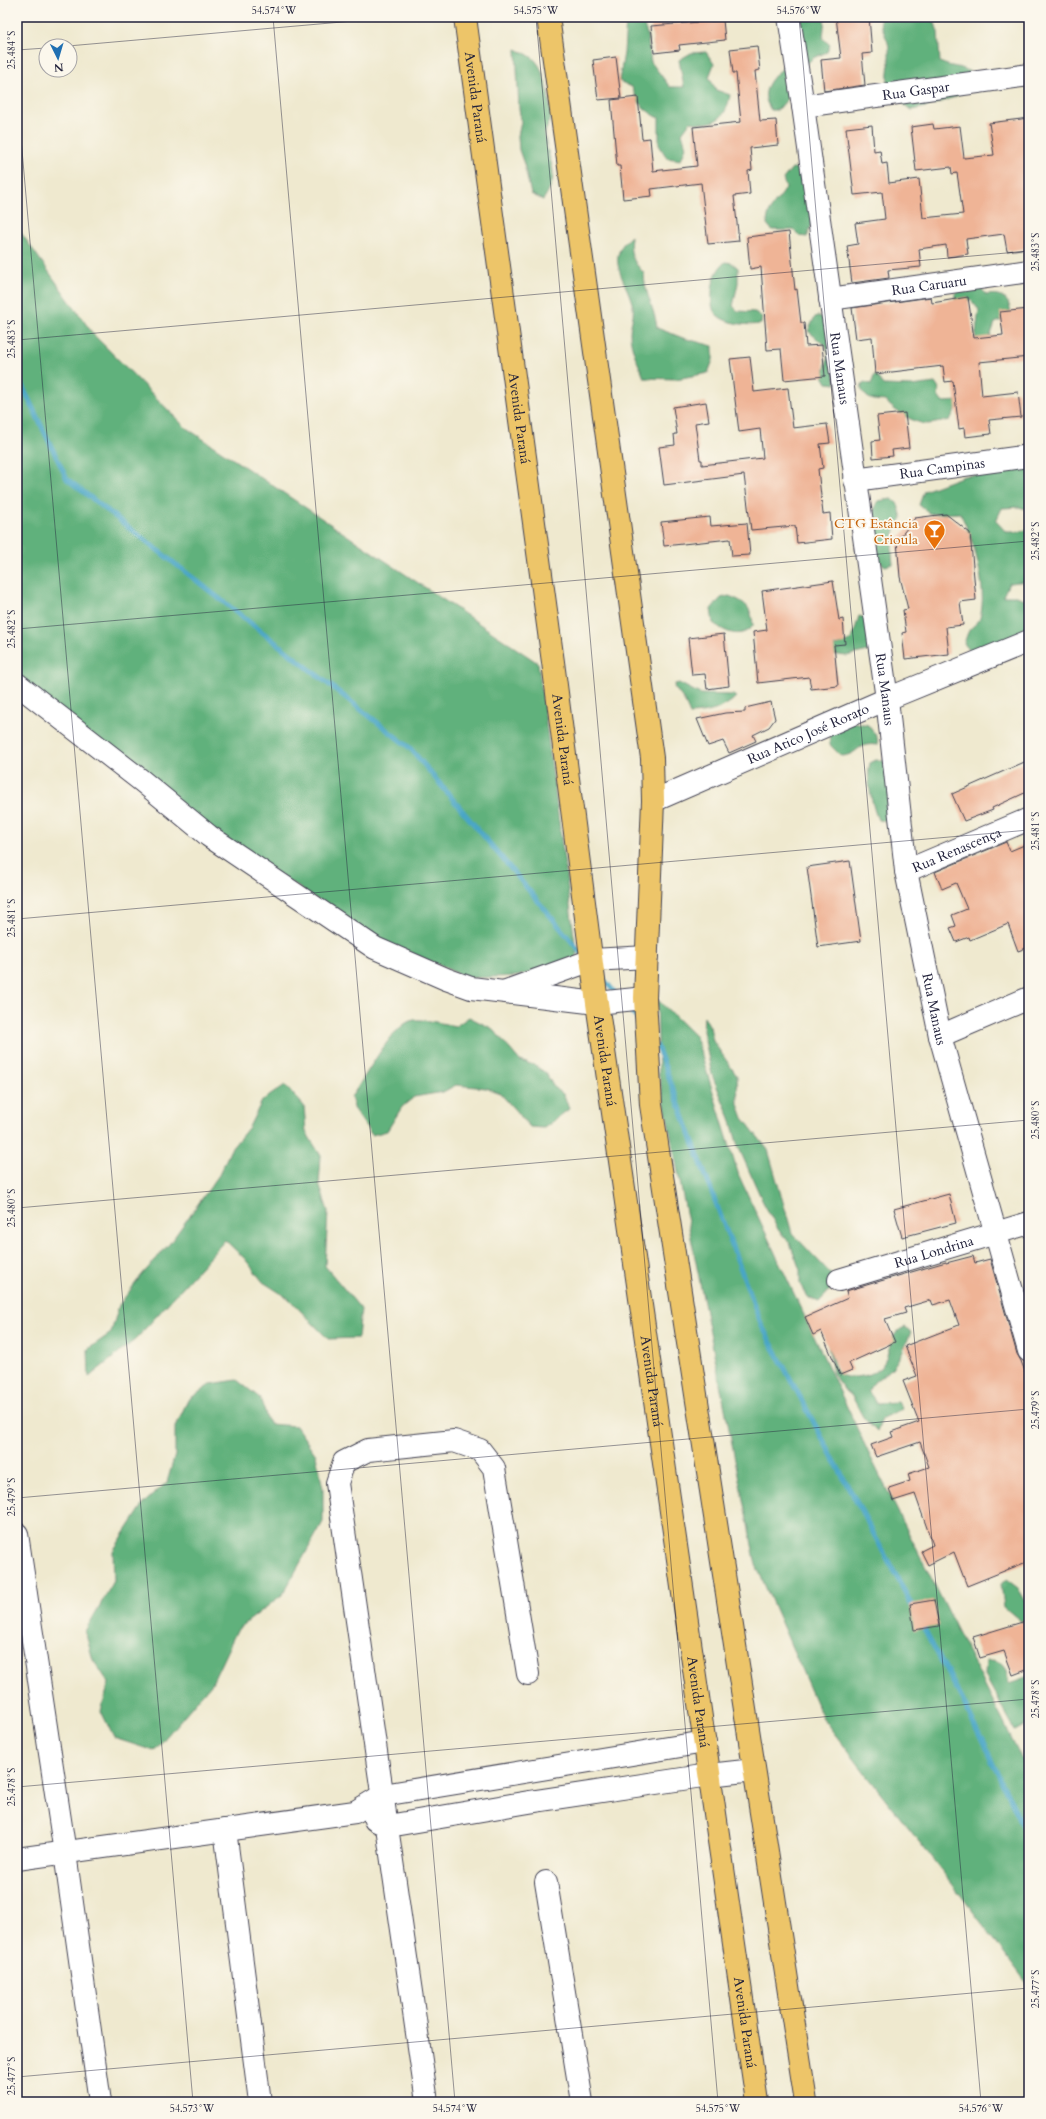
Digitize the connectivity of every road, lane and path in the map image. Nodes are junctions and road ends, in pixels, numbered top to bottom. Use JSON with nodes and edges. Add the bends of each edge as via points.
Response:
{"nodes":[{"id":1,"x":465,"y":17,"type":"edge"},
{"id":2,"x":548,"y":17,"type":"edge"},
{"id":3,"x":788,"y":17,"type":"edge"},
{"id":4,"x":1029,"y":75,"type":"edge"},
{"id":5,"x":803,"y":106,"type":"junction"},
{"id":6,"x":1029,"y":271,"type":"edge"},
{"id":7,"x":830,"y":299,"type":"junction"},
{"id":8,"x":1029,"y":456,"type":"edge"},
{"id":9,"x":855,"y":480,"type":"junction"},
{"id":10,"x":1029,"y":640,"type":"edge"},
{"id":11,"x":17,"y":684,"type":"edge"},
{"id":12,"x":887,"y":699,"type":"junction"},
{"id":13,"x":653,"y":801,"type":"junction"},
{"id":14,"x":1029,"y":820,"type":"edge"},
{"id":15,"x":906,"y":871,"type":"junction"},
{"id":16,"x":647,"y":957,"type":"junction"},
{"id":17,"x":592,"y":960,"type":"junction"},
{"id":18,"x":501,"y":993,"type":"junction"},
{"id":19,"x":1029,"y":998,"type":"edge"},
{"id":20,"x":597,"y":1003,"type":"junction"},
{"id":21,"x":646,"y":1006,"type":"junction"},
{"id":22,"x":940,"y":1036,"type":"junction"},
{"id":23,"x":1029,"y":1223,"type":"edge"},
{"id":24,"x":995,"y":1232,"type":"junction"},
{"id":25,"x":839,"y":1280,"type":"dead end"},
{"id":26,"x":1029,"y":1351,"type":"edge"},
{"id":27,"x":17,"y":1534,"type":"edge"},
{"id":28,"x":528,"y":1674,"type":"dead end"},
{"id":29,"x":705,"y":1742,"type":"junction"},
{"id":30,"x":574,"y":1763,"type":"junction"},
{"id":31,"x":754,"y":1770,"type":"junction"},
{"id":32,"x":709,"y":1775,"type":"junction"},
{"id":33,"x":480,"y":1779,"type":"junction"},
{"id":34,"x":383,"y":1795,"type":"junction"},
{"id":35,"x":579,"y":1795,"type":"junction"},
{"id":36,"x":485,"y":1810,"type":"junction"},
{"id":37,"x":356,"y":1812,"type":"junction"},
{"id":38,"x":388,"y":1826,"type":"junction"},
{"id":39,"x":225,"y":1830,"type":"junction"},
{"id":40,"x":65,"y":1853,"type":"junction"},
{"id":41,"x":17,"y":1859,"type":"edge"},
{"id":42,"x":546,"y":1882,"type":"dead end"},
{"id":43,"x":100,"y":2102,"type":"edge"},
{"id":44,"x":260,"y":2102,"type":"edge"},
{"id":45,"x":427,"y":2102,"type":"edge"},
{"id":46,"x":582,"y":2102,"type":"edge"},
{"id":47,"x":757,"y":2102,"type":"edge"},
{"id":48,"x":806,"y":2102,"type":"edge"}],
"edges":[{"from":1,"to":17,"type":"main road","name":"Avenida Paraná"},
{"from":2,"to":13,"type":"main road","via":[[652,758]]},
{"from":3,"to":5,"type":"street","name":"Rua Manaus"},
{"from":4,"to":5,"type":"street","name":"Rua Gaspar"},
{"from":5,"to":7,"type":"street","name":"Rua Manaus"},
{"from":6,"to":7,"type":"street","name":"Rua Caruaru"},
{"from":7,"to":9,"type":"street","name":"Rua Manaus"},
{"from":8,"to":9,"type":"street","name":"Rua Campinas"},
{"from":9,"to":12,"type":"street","name":"Rua Manaus"},
{"from":10,"to":12,"type":"street","name":"Rua Atico José Rorato"},
{"from":11,"to":18,"type":"street","via":[[209,836],[375,948],[446,980],[471,988]]},
{"from":12,"to":13,"type":"street","name":"Rua Atico José Rorato"},
{"from":12,"to":15,"type":"street","name":"Rua Manaus"},
{"from":13,"to":16,"type":"main road"},
{"from":14,"to":15,"type":"street","name":"Rua Renascença"},
{"from":15,"to":22,"type":"street","name":"Rua Manaus"},
{"from":16,"to":17,"type":"street"},
{"from":16,"to":21,"type":"main road"},
{"from":17,"to":18,"type":"street"},
{"from":17,"to":20,"type":"main road","name":"Avenida Paraná"},
{"from":18,"to":20,"type":"street"},
{"from":19,"to":22,"type":"street"},
{"from":20,"to":21,"type":"street"},
{"from":20,"to":29,"type":"main road","name":"Avenida Paraná"},
{"from":21,"to":31,"type":"main road","via":[[651,1105]]},
{"from":22,"to":24,"type":"street","name":"Rua Manaus"},
{"from":23,"to":24,"type":"street","name":"Rua Londrina"},
{"from":24,"to":25,"type":"street","name":"Rua Londrina"},
{"from":24,"to":26,"type":"street","name":"Rua Manaus"},
{"from":27,"to":40,"type":"street"},
{"from":28,"to":34,"type":"street","via":[[494,1468],[480,1450],[454,1441],[368,1450],[344,1462],[337,1483]]},
{"from":29,"to":30,"type":"street"},
{"from":29,"to":32,"type":"main road","name":"Avenida Paraná"},
{"from":30,"to":33,"type":"street"},
{"from":30,"to":35,"type":"street"},
{"from":31,"to":32,"type":"street"},
{"from":31,"to":48,"type":"main road"},
{"from":32,"to":35,"type":"street"},
{"from":32,"to":47,"type":"main road","name":"Avenida Paraná"},
{"from":33,"to":34,"type":"street"},
{"from":33,"to":36,"type":"street"},
{"from":34,"to":37,"type":"street"},
{"from":34,"to":38,"type":"street"},
{"from":35,"to":36,"type":"street"},
{"from":36,"to":38,"type":"street"},
{"from":37,"to":38,"type":"street"},
{"from":37,"to":39,"type":"street"},
{"from":38,"to":45,"type":"street"},
{"from":39,"to":40,"type":"street"},
{"from":39,"to":44,"type":"street"},
{"from":40,"to":41,"type":"street"},
{"from":40,"to":43,"type":"street"},
{"from":42,"to":46,"type":"street"}]}
